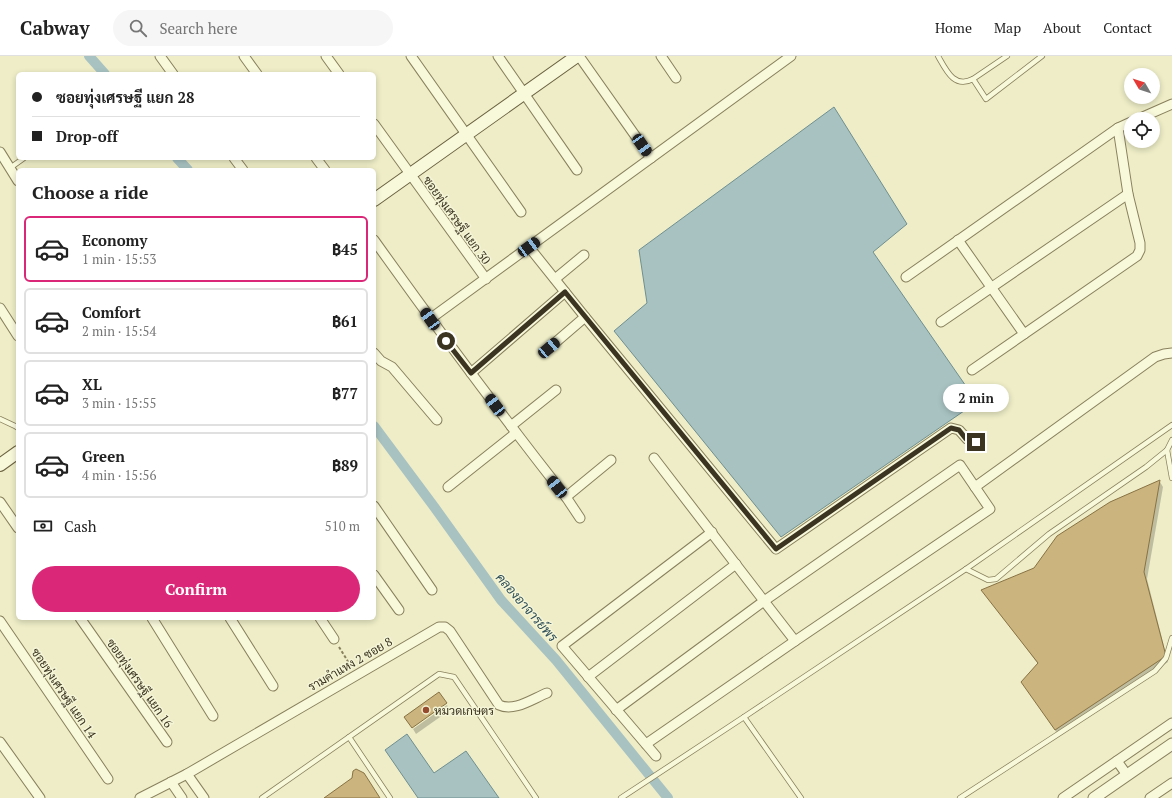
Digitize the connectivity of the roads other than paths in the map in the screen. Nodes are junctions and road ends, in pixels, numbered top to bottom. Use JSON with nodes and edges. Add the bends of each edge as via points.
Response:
{"nodes":[{"id":1,"x":160,"y":56,"type":"edge"},
{"id":2,"x":244,"y":56,"type":"edge"},
{"id":3,"x":326,"y":56,"type":"edge"},
{"id":4,"x":411,"y":56,"type":"edge"},
{"id":5,"x":498,"y":56,"type":"edge"},
{"id":6,"x":578,"y":56,"type":"edge"},
{"id":7,"x":661,"y":56,"type":"edge"},
{"id":8,"x":791,"y":56,"type":"edge"},
{"id":9,"x":938,"y":56,"type":"edge"},
{"id":10,"x":1007,"y":56,"type":"edge"},
{"id":11,"x":1042,"y":56,"type":"edge"},
{"id":12,"x":172,"y":72,"type":"edge"},
{"id":13,"x":255,"y":72,"type":"edge"},
{"id":14,"x":338,"y":72,"type":"edge"},
{"id":15,"x":676,"y":78,"type":"dead end"},
{"id":16,"x":973,"y":79,"type":"junction"},
{"id":17,"x":524,"y":93,"type":"junction"},
{"id":18,"x":1172,"y":104,"type":"edge"},
{"id":19,"x":1154,"y":112,"type":"edge"},
{"id":20,"x":1124,"y":125,"type":"edge"},
{"id":21,"x":376,"y":127,"type":"edge"},
{"id":22,"x":1118,"y":128,"type":"junction"},
{"id":23,"x":466,"y":134,"type":"junction"},
{"id":24,"x":0,"y":152,"type":"edge"},
{"id":25,"x":651,"y":158,"type":"junction"},
{"id":26,"x":21,"y":160,"type":"edge"},
{"id":27,"x":10,"y":168,"type":"junction"},
{"id":28,"x":577,"y":170,"type":"dead end"},
{"id":29,"x":410,"y":175,"type":"junction"},
{"id":30,"x":16,"y":178,"type":"edge"},
{"id":31,"x":1128,"y":194,"type":"junction"},
{"id":32,"x":376,"y":199,"type":"edge"},
{"id":33,"x":521,"y":212,"type":"dead end"},
{"id":34,"x":958,"y":240,"type":"junction"},
{"id":35,"x":376,"y":243,"type":"edge"},
{"id":36,"x":529,"y":247,"type":"junction"},
{"id":37,"x":584,"y":255,"type":"dead end"},
{"id":38,"x":906,"y":276,"type":"dead end"},
{"id":39,"x":486,"y":278,"type":"junction"},
{"id":40,"x":555,"y":279,"type":"junction"},
{"id":41,"x":991,"y":287,"type":"junction"},
{"id":42,"x":565,"y":292,"type":"junction"},
{"id":43,"x":0,"y":308,"type":"edge"},
{"id":44,"x":585,"y":317,"type":"junction"},
{"id":45,"x":430,"y":319,"type":"junction"},
{"id":46,"x":941,"y":322,"type":"dead end"},
{"id":47,"x":16,"y":333,"type":"edge"},
{"id":48,"x":1024,"y":334,"type":"junction"},
{"id":49,"x":549,"y":348,"type":"dead end"},
{"id":50,"x":1172,"y":354,"type":"edge"},
{"id":51,"x":376,"y":355,"type":"edge"},
{"id":52,"x":972,"y":370,"type":"dead end"},
{"id":53,"x":471,"y":373,"type":"junction"},
{"id":54,"x":556,"y":390,"type":"dead end"},
{"id":55,"x":0,"y":419,"type":"edge"},
{"id":56,"x":438,"y":420,"type":"dead end"},
{"id":57,"x":1172,"y":425,"type":"edge"},
{"id":58,"x":16,"y":427,"type":"edge"},
{"id":59,"x":513,"y":430,"type":"junction"},
{"id":60,"x":1172,"y":440,"type":"edge"},
{"id":61,"x":976,"y":442,"type":"dead end"},
{"id":62,"x":1167,"y":450,"type":"junction"},
{"id":63,"x":16,"y":453,"type":"edge"},
{"id":64,"x":654,"y":458,"type":"dead end"},
{"id":65,"x":611,"y":460,"type":"dead end"},
{"id":66,"x":1,"y":461,"type":"edge"},
{"id":67,"x":1172,"y":478,"type":"edge"},
{"id":68,"x":448,"y":487,"type":"dead end"},
{"id":69,"x":975,"y":487,"type":"junction"},
{"id":70,"x":566,"y":497,"type":"junction"},
{"id":71,"x":0,"y":502,"type":"edge"},
{"id":72,"x":376,"y":509,"type":"edge"},
{"id":73,"x":580,"y":518,"type":"dead end"},
{"id":74,"x":16,"y":525,"type":"edge"},
{"id":75,"x":712,"y":532,"type":"junction"},
{"id":76,"x":736,"y":564,"type":"junction"},
{"id":77,"x":966,"y":569,"type":"junction"},
{"id":78,"x":376,"y":578,"type":"edge"},
{"id":79,"x":432,"y":590,"type":"dead end"},
{"id":80,"x":764,"y":601,"type":"junction"},
{"id":81,"x":399,"y":610,"type":"dead end"},
{"id":82,"x":81,"y":620,"type":"edge"},
{"id":83,"x":153,"y":620,"type":"edge"},
{"id":84,"x":231,"y":620,"type":"edge"},
{"id":85,"x":321,"y":620,"type":"edge"},
{"id":86,"x":0,"y":621,"type":"edge"},
{"id":87,"x":1172,"y":638,"type":"edge"},
{"id":88,"x":334,"y":639,"type":"road end"},
{"id":89,"x":795,"y":641,"type":"junction"},
{"id":90,"x":588,"y":677,"type":"junction"},
{"id":91,"x":273,"y":686,"type":"dead end"},
{"id":92,"x":547,"y":693,"type":"dead end"},
{"id":93,"x":616,"y":710,"type":"junction"},
{"id":94,"x":214,"y":716,"type":"dead end"},
{"id":95,"x":744,"y":717,"type":"junction"},
{"id":96,"x":1172,"y":723,"type":"edge"},
{"id":97,"x":349,"y":737,"type":"junction"},
{"id":98,"x":0,"y":742,"type":"edge"},
{"id":99,"x":167,"y":742,"type":"dead end"},
{"id":100,"x":646,"y":744,"type":"junction"},
{"id":101,"x":1172,"y":744,"type":"edge"},
{"id":102,"x":656,"y":756,"type":"dead end"},
{"id":103,"x":1117,"y":761,"type":"junction"},
{"id":104,"x":187,"y":774,"type":"junction"},
{"id":105,"x":1127,"y":775,"type":"junction"},
{"id":106,"x":108,"y":779,"type":"dead end"},
{"id":107,"x":171,"y":782,"type":"junction"},
{"id":108,"x":1172,"y":782,"type":"edge"},
{"id":109,"x":624,"y":797,"type":"edge"},
{"id":110,"x":40,"y":798,"type":"edge"},
{"id":111,"x":140,"y":798,"type":"edge"},
{"id":112,"x":182,"y":798,"type":"edge"},
{"id":113,"x":204,"y":798,"type":"edge"},
{"id":114,"x":262,"y":798,"type":"edge"},
{"id":115,"x":390,"y":798,"type":"edge"},
{"id":116,"x":536,"y":798,"type":"edge"},
{"id":117,"x":801,"y":798,"type":"edge"},
{"id":118,"x":960,"y":798,"type":"edge"},
{"id":119,"x":1063,"y":798,"type":"edge"},
{"id":120,"x":1094,"y":798,"type":"edge"},
{"id":121,"x":1150,"y":798,"type":"edge"}],
"edges":[{"from":1,"to":12,"type":"street"},
{"from":2,"to":13,"type":"street"},
{"from":3,"to":14,"type":"street"},
{"from":4,"to":23,"type":"street"},
{"from":5,"to":17,"type":"street"},
{"from":6,"to":17,"type":"main road"},
{"from":6,"to":25,"type":"street"},
{"from":7,"to":15,"type":"street"},
{"from":8,"to":25,"type":"street"},
{"from":9,"to":16,"type":"lane","via":[[945,70],[953,78],[964,82]]},
{"from":10,"to":16,"type":"lane"},
{"from":11,"to":16,"type":"lane","via":[[986,99]]},
{"from":17,"to":23,"type":"main road"},
{"from":17,"to":28,"type":"street"},
{"from":18,"to":19,"type":"street"},
{"from":20,"to":22,"type":"street"},
{"from":21,"to":29,"type":"street","name":"ซอยทุ่งเศรษฐี แยก 30"},
{"from":22,"to":31,"type":"street"},
{"from":22,"to":34,"type":"street"},
{"from":23,"to":29,"type":"main road"},
{"from":23,"to":33,"type":"street"},
{"from":24,"to":27,"type":"street"},
{"from":25,"to":36,"type":"street"},
{"from":26,"to":27,"type":"lane"},
{"from":27,"to":30,"type":"street"},
{"from":29,"to":32,"type":"main road"},
{"from":29,"to":39,"type":"street","name":"ซอยทุ่งเศรษฐี แยก 30"},
{"from":31,"to":41,"type":"street"},
{"from":31,"to":48,"type":"street","via":[[1140,243],[1137,256]]},
{"from":34,"to":38,"type":"street"},
{"from":34,"to":41,"type":"street"},
{"from":35,"to":45,"type":"street"},
{"from":36,"to":39,"type":"street"},
{"from":36,"to":40,"type":"street"},
{"from":37,"to":40,"type":"street"},
{"from":39,"to":45,"type":"street"},
{"from":40,"to":42,"type":"street"},
{"from":41,"to":46,"type":"street"},
{"from":41,"to":48,"type":"street"},
{"from":42,"to":44,"type":"street"},
{"from":42,"to":53,"type":"street"},
{"from":43,"to":47,"type":"street"},
{"from":44,"to":49,"type":"street"},
{"from":44,"to":61,"type":"street","via":[[776,549],[951,428],[959,430],[966,439]]},
{"from":45,"to":53,"type":"street"},
{"from":48,"to":52,"type":"street"},
{"from":50,"to":69,"type":"street","via":[[1155,358]]},
{"from":51,"to":56,"type":"street","via":[[392,367]]},
{"from":53,"to":59,"type":"street"},
{"from":54,"to":59,"type":"street"},
{"from":55,"to":58,"type":"lane"},
{"from":57,"to":77,"type":"lane"},
{"from":59,"to":68,"type":"street"},
{"from":59,"to":70,"type":"street"},
{"from":60,"to":62,"type":"lane"},
{"from":62,"to":67,"type":"lane"},
{"from":62,"to":77,"type":"lane","via":[[1049,534],[996,579],[988,580]]},
{"from":63,"to":66,"type":"main road"},
{"from":64,"to":75,"type":"street"},
{"from":65,"to":70,"type":"street"},
{"from":69,"to":80,"type":"street","via":[[960,466]]},
{"from":69,"to":89,"type":"street","via":[[990,509]]},
{"from":70,"to":73,"type":"street"},
{"from":71,"to":74,"type":"street"},
{"from":72,"to":79,"type":"street"},
{"from":75,"to":76,"type":"street"},
{"from":75,"to":90,"type":"street","via":[[562,646]]},
{"from":76,"to":80,"type":"street"},
{"from":76,"to":90,"type":"street"},
{"from":77,"to":95,"type":"lane"},
{"from":78,"to":81,"type":"street"},
{"from":80,"to":89,"type":"street"},
{"from":80,"to":93,"type":"street"},
{"from":82,"to":99,"type":"street","name":"ซอยทุ่งเศรษฐี แยก 16"},
{"from":83,"to":94,"type":"street"},
{"from":84,"to":91,"type":"street"},
{"from":85,"to":88,"type":"street"},
{"from":86,"to":106,"type":"street","name":"ซอยทุ่งเศรษฐี แยก 14"},
{"from":87,"to":118,"type":"lane","via":[[1166,658],[1155,671]]},
{"from":89,"to":100,"type":"street"},
{"from":90,"to":93,"type":"street"},
{"from":92,"to":104,"type":"street","name":"รามคำแหง 2 ซอย 8","via":[[514,707],[506,708],[499,705],[450,631],[445,627],[439,627]]},
{"from":93,"to":100,"type":"street"},
{"from":95,"to":109,"type":"lane"},
{"from":95,"to":117,"type":"lane"},
{"from":96,"to":103,"type":"street"},
{"from":97,"to":114,"type":"lane"},
{"from":97,"to":115,"type":"lane"},
{"from":97,"to":116,"type":"lane","via":[[440,674],[454,677]]},
{"from":98,"to":110,"type":"street"},
{"from":100,"to":102,"type":"street"},
{"from":101,"to":105,"type":"street"},
{"from":103,"to":105,"type":"street"},
{"from":103,"to":119,"type":"street"},
{"from":104,"to":107,"type":"street","name":"รามคำแหง 2 ซอย 8"},
{"from":104,"to":113,"type":"street"},
{"from":105,"to":120,"type":"street"},
{"from":107,"to":111,"type":"street","name":"รามคำแหง 2 ซอย 8"},
{"from":107,"to":112,"type":"street"},
{"from":108,"to":121,"type":"street"}]}
